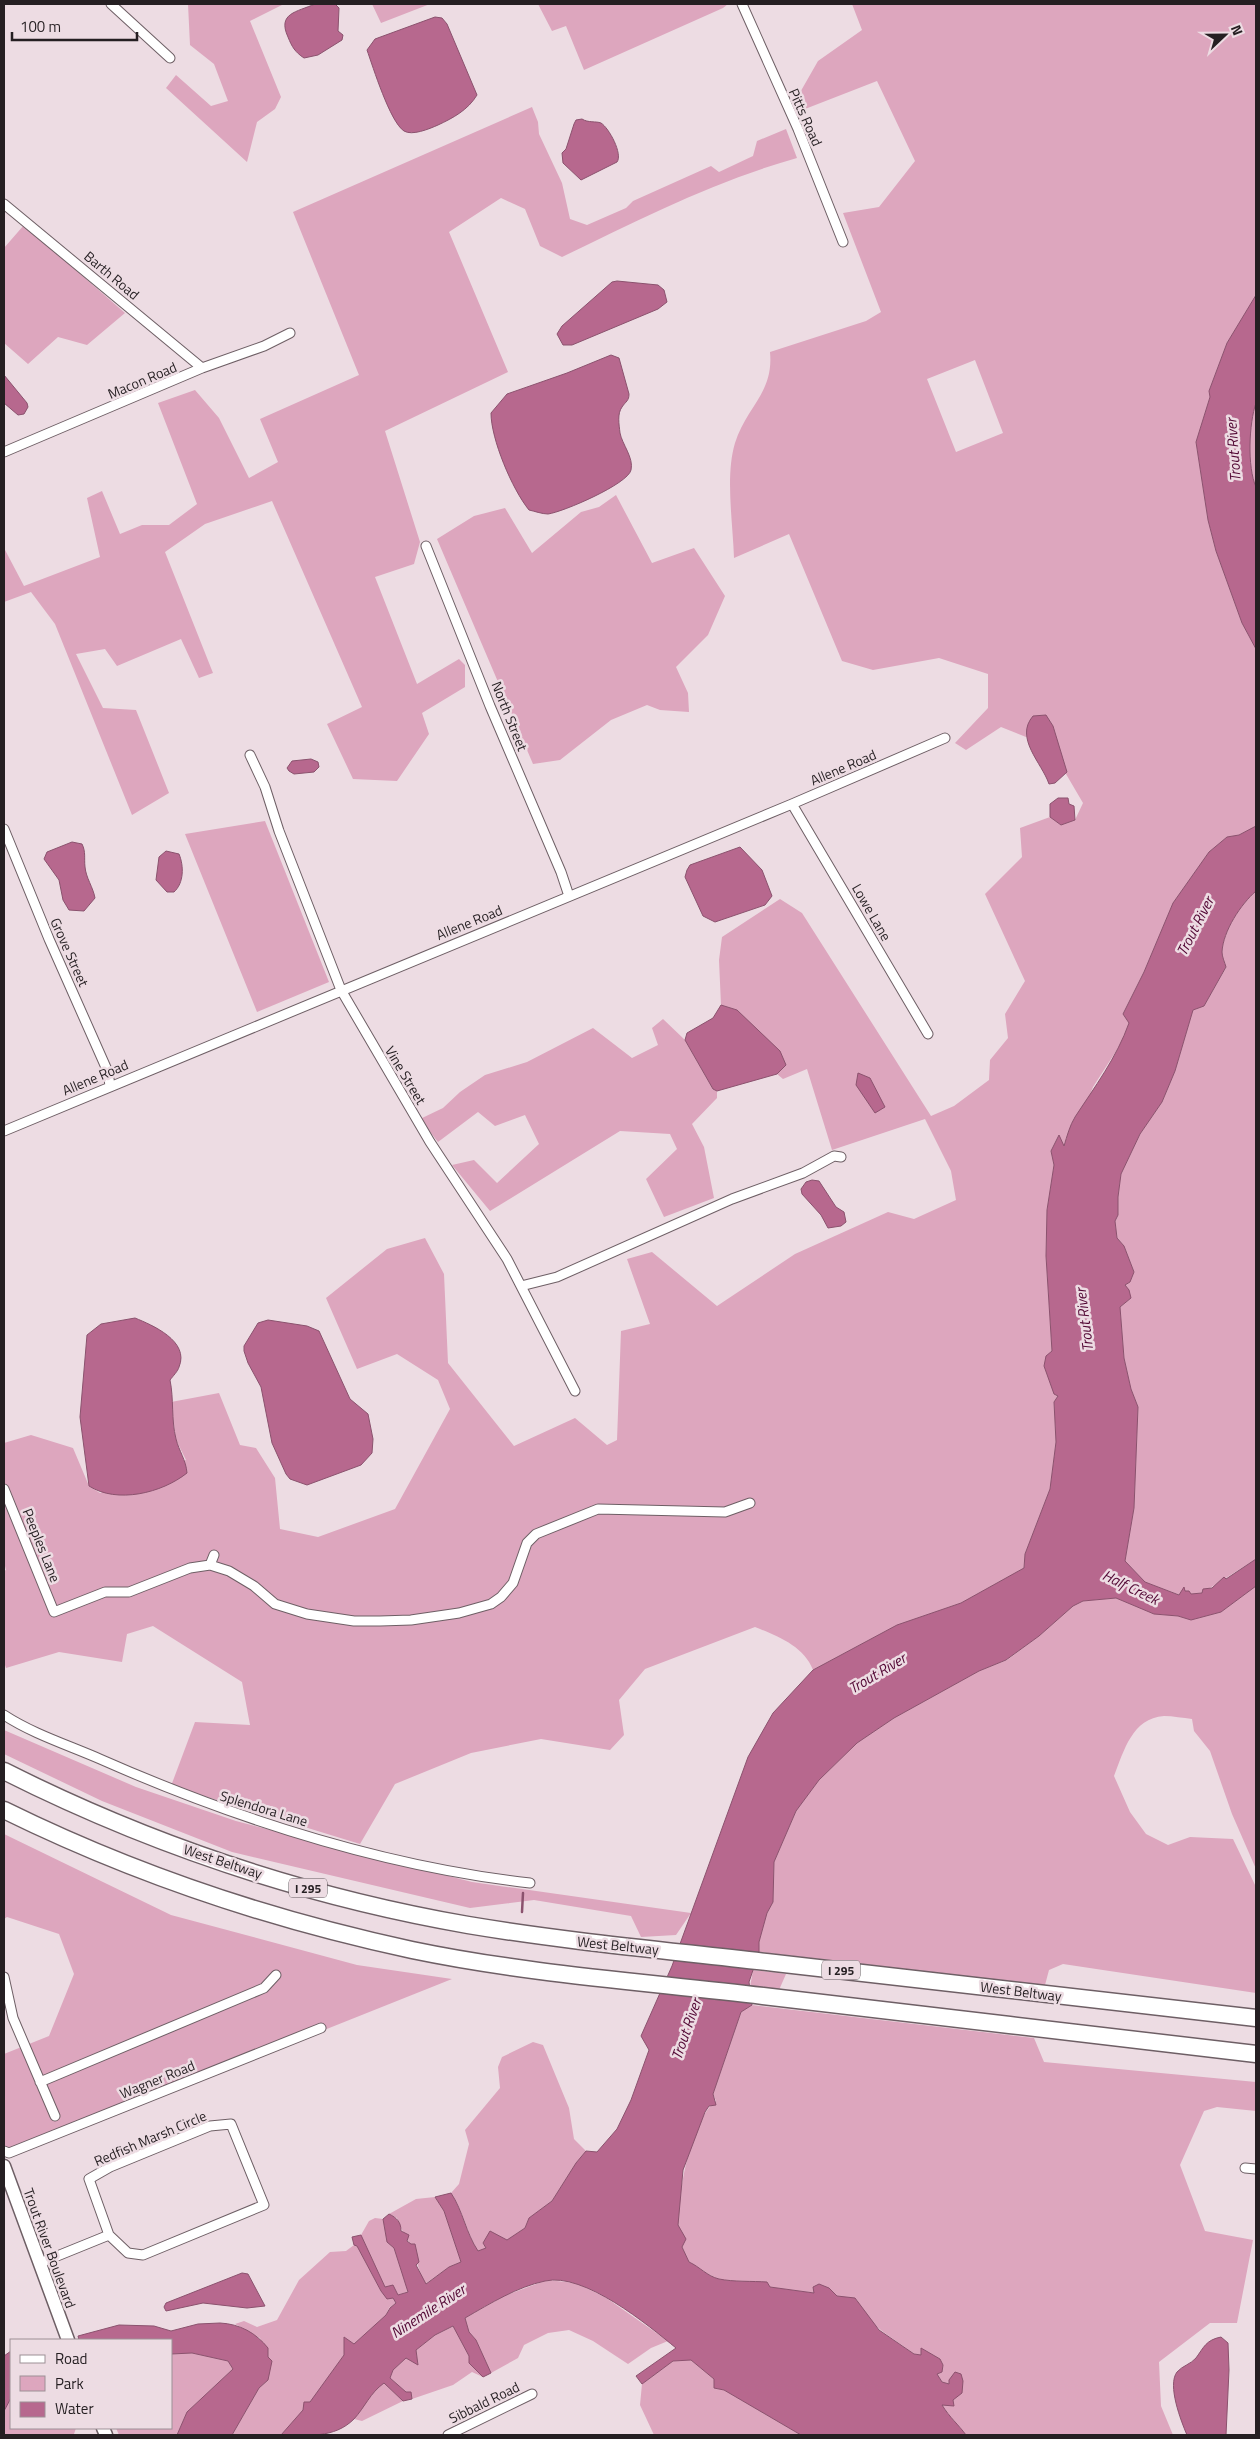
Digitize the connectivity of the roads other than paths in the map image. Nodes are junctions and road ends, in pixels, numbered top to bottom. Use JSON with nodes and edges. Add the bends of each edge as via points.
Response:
{"nodes":[{"id":1,"x":111,"y":4,"type":"edge"},
{"id":2,"x":742,"y":4,"type":"edge"},
{"id":3,"x":170,"y":58,"type":"dead end"},
{"id":4,"x":4,"y":204,"type":"edge"},
{"id":5,"x":843,"y":242,"type":"dead end"},
{"id":6,"x":290,"y":333,"type":"dead end"},
{"id":7,"x":202,"y":368,"type":"junction"},
{"id":8,"x":4,"y":452,"type":"edge"},
{"id":9,"x":426,"y":546,"type":"dead end"},
{"id":10,"x":945,"y":738,"type":"dead end"},
{"id":11,"x":250,"y":755,"type":"dead end"},
{"id":12,"x":792,"y":804,"type":"junction"},
{"id":13,"x":4,"y":829,"type":"edge"},
{"id":14,"x":569,"y":896,"type":"junction"},
{"id":15,"x":341,"y":990,"type":"junction"},
{"id":16,"x":928,"y":1034,"type":"dead end"},
{"id":17,"x":110,"y":1086,"type":"junction"},
{"id":18,"x":4,"y":1131,"type":"edge"},
{"id":19,"x":841,"y":1157,"type":"dead end"},
{"id":20,"x":520,"y":1286,"type":"junction"},
{"id":21,"x":575,"y":1391,"type":"dead end"},
{"id":22,"x":4,"y":1489,"type":"edge"},
{"id":23,"x":750,"y":1503,"type":"dead end"},
{"id":24,"x":214,"y":1555,"type":"dead end"},
{"id":25,"x":210,"y":1565,"type":"junction"},
{"id":26,"x":4,"y":1715,"type":"edge"},
{"id":27,"x":4,"y":1771,"type":"edge"},
{"id":28,"x":4,"y":1810,"type":"edge"},
{"id":29,"x":530,"y":1882,"type":"dead end"},
{"id":30,"x":276,"y":1974,"type":"dead end"},
{"id":31,"x":4,"y":1977,"type":"edge"},
{"id":32,"x":13,"y":2018,"type":"junction"},
{"id":33,"x":1256,"y":2018,"type":"edge"},
{"id":34,"x":4,"y":2022,"type":"edge"},
{"id":35,"x":321,"y":2028,"type":"dead end"},
{"id":36,"x":1256,"y":2054,"type":"edge"},
{"id":37,"x":40,"y":2082,"type":"junction"},
{"id":38,"x":55,"y":2116,"type":"dead end"},
{"id":39,"x":4,"y":2151,"type":"edge"},
{"id":40,"x":4,"y":2166,"type":"edge"},
{"id":41,"x":1246,"y":2168,"type":"dead end"},
{"id":42,"x":1256,"y":2169,"type":"edge"},
{"id":43,"x":109,"y":2235,"type":"junction"},
{"id":44,"x":40,"y":2263,"type":"junction"},
{"id":45,"x":68,"y":2339,"type":"edge"},
{"id":46,"x":532,"y":2394,"type":"dead end"},
{"id":47,"x":448,"y":2435,"type":"edge"}],
"edges":[{"from":1,"to":3,"type":"street"},
{"from":2,"to":5,"type":"street","name":"Pitts Road","via":[[798,129]]},
{"from":4,"to":7,"type":"street","name":"Barth Road"},
{"from":6,"to":7,"type":"street","name":"Macon Road"},
{"from":7,"to":8,"type":"street","name":"Macon Road"},
{"from":9,"to":14,"type":"street","name":"North Street"},
{"from":10,"to":12,"type":"street","name":"Allene Road"},
{"from":11,"to":15,"type":"street","name":"Vine Street"},
{"from":12,"to":14,"type":"street","name":"Allene Road"},
{"from":12,"to":16,"type":"street","name":"Lowe Lane"},
{"from":13,"to":17,"type":"street","name":"Grove Street","via":[[108,1072]]},
{"from":14,"to":15,"type":"street","name":"Allene Road"},
{"from":15,"to":17,"type":"street","name":"Allene Road"},
{"from":15,"to":20,"type":"street","name":"Vine Street","via":[[430,1142],[507,1259]]},
{"from":17,"to":18,"type":"street","name":"Allene Road"},
{"from":19,"to":20,"type":"street","via":[[834,1156],[803,1173],[732,1199],[557,1277]]},
{"from":20,"to":21,"type":"street","name":"Vine Street"},
{"from":22,"to":25,"type":"street","name":"Peeples Lane","via":[[54,1612],[105,1592],[129,1592],[190,1568]]},
{"from":23,"to":25,"type":"street","via":[[725,1512],[598,1509],[585,1513],[536,1534],[527,1542],[513,1584],[491,1604],[411,1620],[354,1621],[290,1610],[229,1571]]},
{"from":24,"to":25,"type":"street"},
{"from":26,"to":29,"type":"street","name":"Splendora Lane","via":[[59,1742],[220,1809],[359,1850],[483,1877]]},
{"from":27,"to":33,"type":"highway","name":"West Beltway","number":"I 295","via":[[171,1844],[298,1885],[377,1906],[467,1924],[554,1938]]},
{"from":28,"to":36,"type":"highway","number":"I 295","via":[[112,1858],[212,1895],[411,1950],[549,1972]]},
{"from":30,"to":37,"type":"street","via":[[264,1988]]},
{"from":31,"to":32,"type":"street"},
{"from":32,"to":34,"type":"street"},
{"from":32,"to":37,"type":"street"},
{"from":35,"to":39,"type":"street","name":"Wagner Road","via":[[9,2153]]},
{"from":37,"to":38,"type":"street"},
{"from":40,"to":44,"type":"street","name":"Trout River Boulevard"},
{"from":41,"to":42,"type":"street"},
{"from":43,"to":43,"type":"street","name":"Redfish Marsh Circle","via":[[128,2253],[143,2255],[264,2205],[231,2124],[210,2126],[110,2167],[89,2179]]},
{"from":43,"to":44,"type":"street"},
{"from":44,"to":45,"type":"street","name":"Trout River Boulevard"},
{"from":46,"to":47,"type":"street","name":"Sibbald Road"}]}
